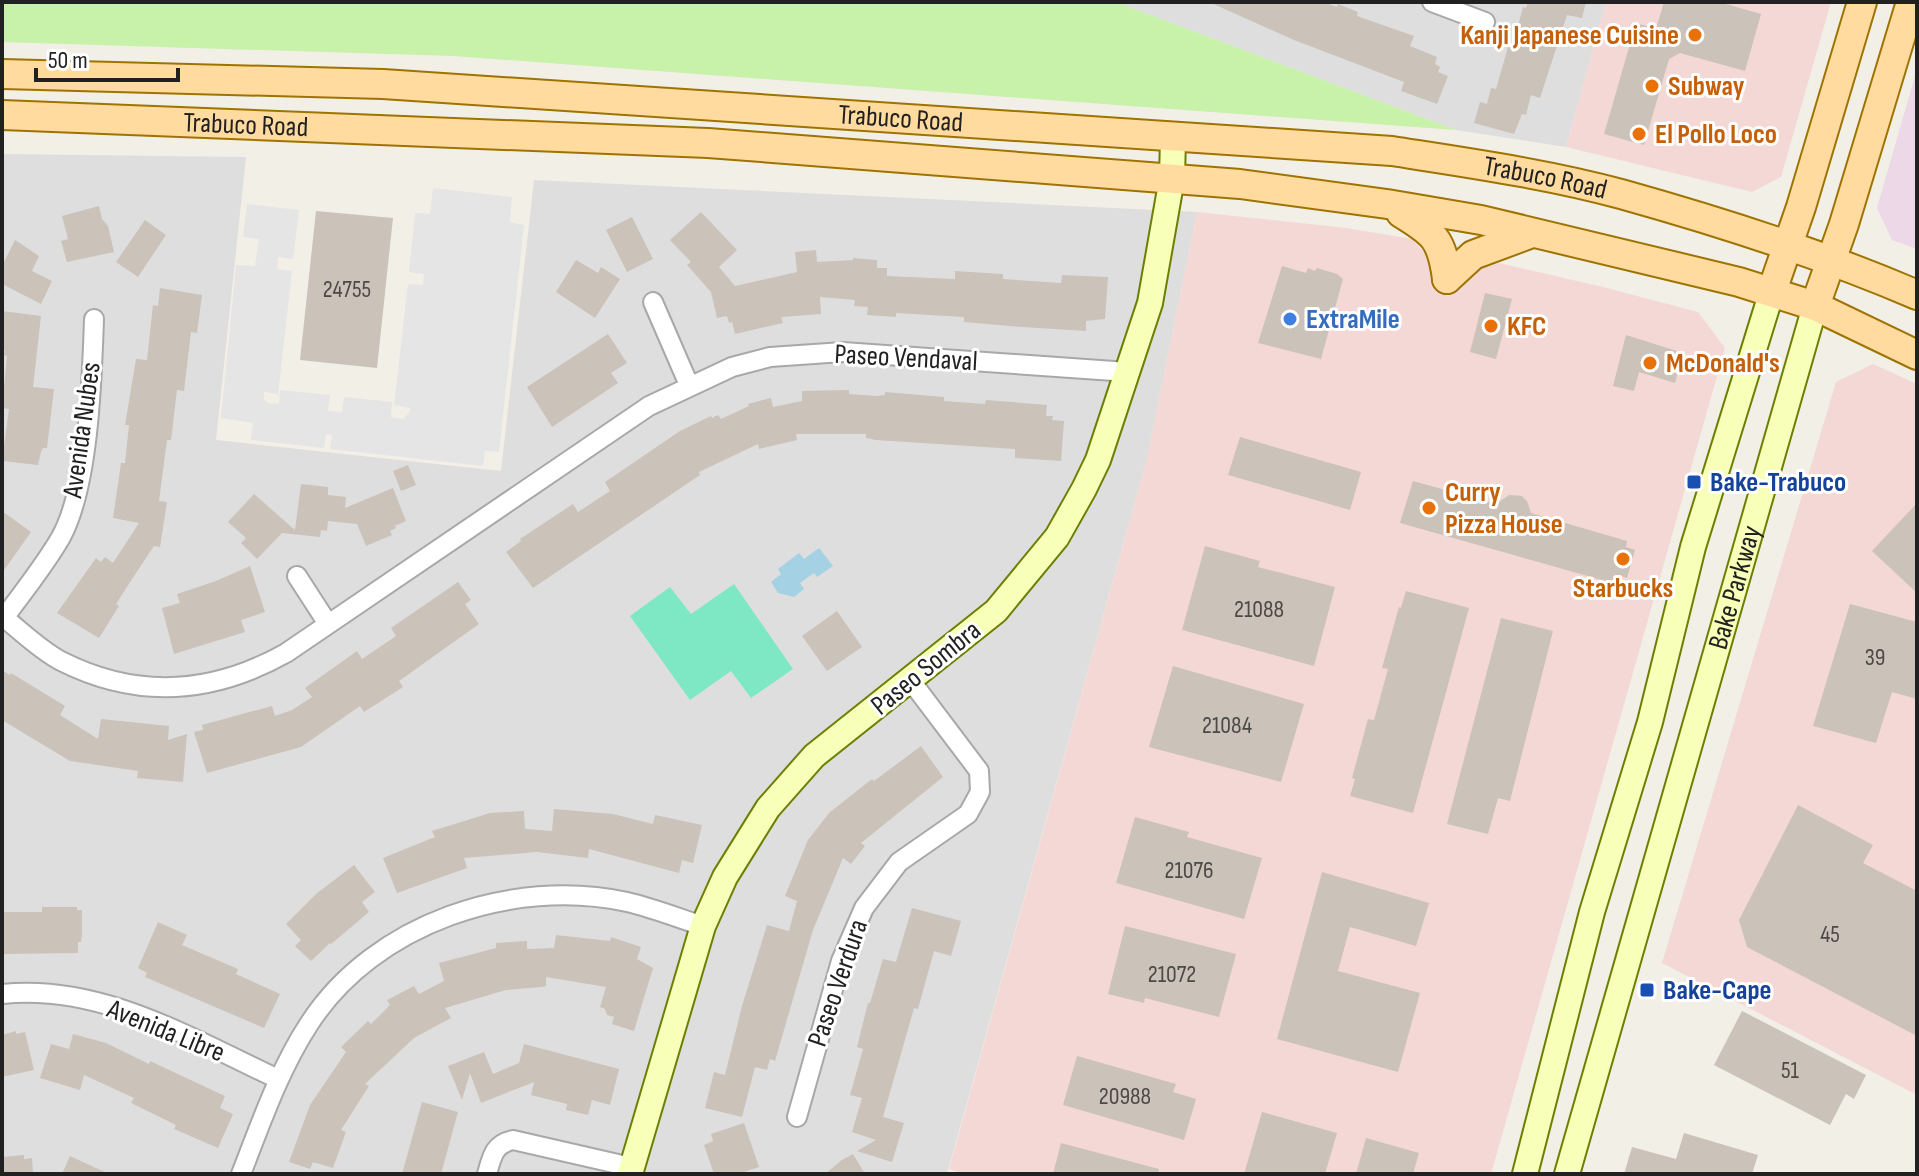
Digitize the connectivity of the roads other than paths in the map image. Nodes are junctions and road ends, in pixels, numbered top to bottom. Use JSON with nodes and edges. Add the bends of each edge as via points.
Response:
{"nodes":[{"id":1,"x":1432,"y":2,"type":"edge"},
{"id":2,"x":1862,"y":2,"type":"edge"},
{"id":3,"x":1911,"y":2,"type":"edge"},
{"id":4,"x":1485,"y":22,"type":"dead end"},
{"id":5,"x":2,"y":74,"type":"edge"},
{"id":6,"x":509,"y":93,"type":"junction"},
{"id":7,"x":2,"y":115,"type":"edge"},
{"id":8,"x":507,"y":135,"type":"junction"},
{"id":9,"x":1173,"y":138,"type":"junction"},
{"id":10,"x":1172,"y":178,"type":"junction"},
{"id":11,"x":1387,"y":204,"type":"junction"},
{"id":12,"x":1535,"y":232,"type":"junction"},
{"id":13,"x":1788,"y":246,"type":"junction"},
{"id":14,"x":1832,"y":259,"type":"junction"},
{"id":15,"x":1772,"y":291,"type":"junction"},
{"id":16,"x":1917,"y":295,"type":"edge"},
{"id":17,"x":653,"y":302,"type":"dead end"},
{"id":18,"x":1815,"y":306,"type":"junction"},
{"id":19,"x":94,"y":319,"type":"dead end"},
{"id":20,"x":1917,"y":355,"type":"edge"},
{"id":21,"x":1128,"y":372,"type":"junction"},
{"id":22,"x":689,"y":385,"type":"junction"},
{"id":23,"x":297,"y":576,"type":"dead end"},
{"id":24,"x":3,"y":617,"type":"edge"},
{"id":25,"x":328,"y":624,"type":"junction"},
{"id":26,"x":911,"y":681,"type":"junction"},
{"id":27,"x":703,"y":926,"type":"junction"},
{"id":28,"x":2,"y":994,"type":"edge"},
{"id":29,"x":278,"y":1079,"type":"junction"},
{"id":30,"x":797,"y":1117,"type":"dead end"},
{"id":31,"x":630,"y":1170,"type":"edge"},
{"id":32,"x":241,"y":1174,"type":"edge"},
{"id":33,"x":487,"y":1174,"type":"edge"},
{"id":34,"x":1525,"y":1174,"type":"edge"},
{"id":35,"x":1567,"y":1174,"type":"edge"}],
"edges":[{"from":1,"to":4,"type":"street"},
{"from":2,"to":13,"type":"main road","name":"Bake Parkway"},
{"from":3,"to":14,"type":"main road","name":"Bake Parkway"},
{"from":5,"to":6,"type":"main road","name":"Trabuco Road"},
{"from":6,"to":8,"type":"main road"},
{"from":6,"to":9,"type":"main road","name":"Trabuco Road"},
{"from":7,"to":8,"type":"main road","name":"Trabuco Road"},
{"from":8,"to":10,"type":"main road","name":"Trabuco Road","via":[[708,143]]},
{"from":9,"to":10,"type":"main road","name":"Paseo Sombra"},
{"from":9,"to":13,"type":"main road","name":"Trabuco Road","via":[[1392,151],[1503,169],[1620,194]]},
{"from":10,"to":11,"type":"main road","name":"Trabuco Road"},
{"from":10,"to":21,"type":"main road","name":"Paseo Sombra","via":[[1150,303]]},
{"from":11,"to":12,"type":"main road","name":"Trabuco Road"},
{"from":11,"to":12,"type":"main road","via":[[1431,231],[1444,256],[1447,279],[1473,255]]},
{"from":12,"to":15,"type":"main road","name":"Trabuco Road"},
{"from":13,"to":14,"type":"main road","name":"Trabuco Road"},
{"from":13,"to":15,"type":"main road","name":"Bake Parkway"},
{"from":14,"to":16,"type":"main road","name":"Trabuco Road"},
{"from":14,"to":18,"type":"main road","name":"Bake Parkway"},
{"from":15,"to":18,"type":"main road","name":"Trabuco Road"},
{"from":15,"to":34,"type":"main road","name":"Bake Parkway","via":[[1693,547]]},
{"from":17,"to":22,"type":"street"},
{"from":18,"to":20,"type":"main road","name":"Trabuco Road"},
{"from":18,"to":35,"type":"main road","name":"Bake Parkway"},
{"from":19,"to":24,"type":"street","name":"Avenida Nubes","via":[[92,381],[73,506],[60,538]]},
{"from":21,"to":22,"type":"street","name":"Paseo Vendaval","via":[[809,353],[732,367]]},
{"from":21,"to":26,"type":"main road","name":"Paseo Sombra","via":[[1098,460],[1057,537],[996,611]]},
{"from":22,"to":25,"type":"street","name":"Paseo Vendaval","via":[[649,406]]},
{"from":23,"to":25,"type":"street"},
{"from":24,"to":25,"type":"street","name":"Paseo Vendaval","via":[[59,660],[125,683],[164,688],[245,674]]},
{"from":26,"to":27,"type":"main road","name":"Paseo Sombra","via":[[814,756],[778,796],[725,877]]},
{"from":26,"to":30,"type":"street","name":"Paseo Verdura","via":[[979,771],[980,792],[968,814],[899,862],[864,908],[841,961]]},
{"from":27,"to":29,"type":"street","via":[[628,902],[559,895],[509,899],[452,914],[394,944],[336,990],[310,1022]]},
{"from":27,"to":31,"type":"main road","name":"Paseo Sombra"},
{"from":28,"to":29,"type":"street","name":"Avenida Libre","via":[[65,995],[132,1011]]},
{"from":29,"to":32,"type":"street"},
{"from":31,"to":33,"type":"street","via":[[513,1140],[494,1151]]}]}
